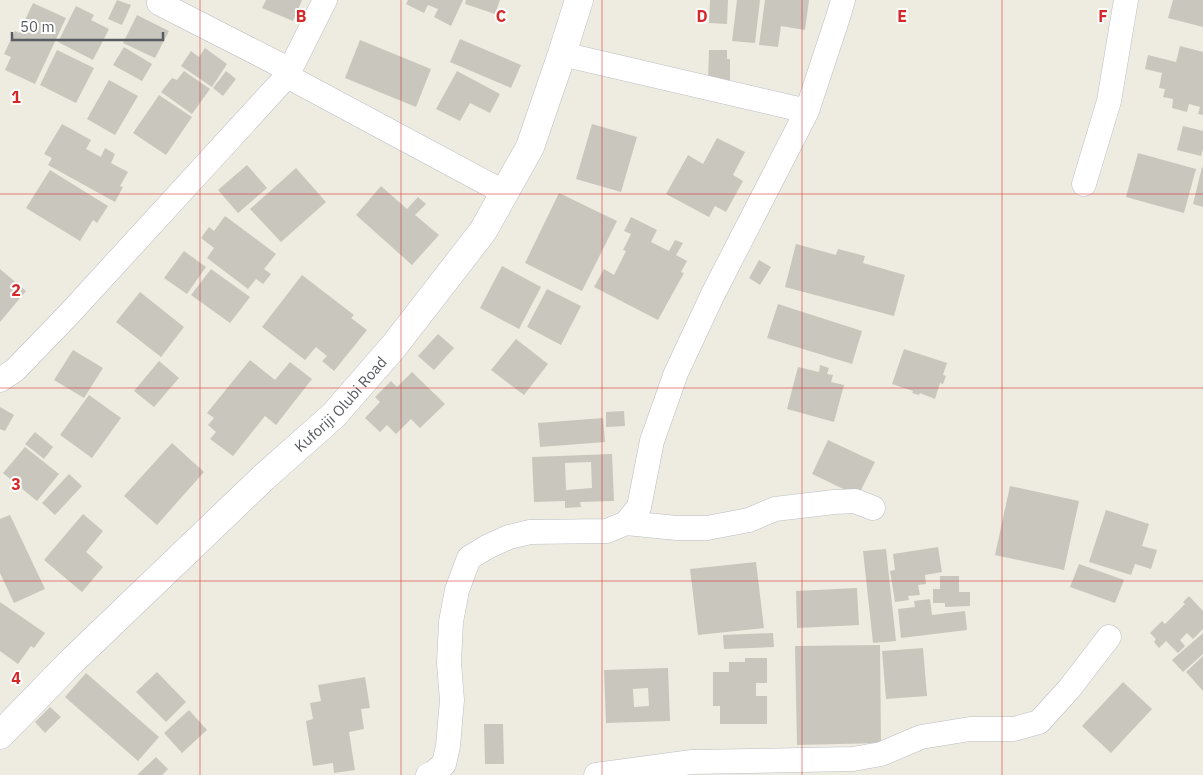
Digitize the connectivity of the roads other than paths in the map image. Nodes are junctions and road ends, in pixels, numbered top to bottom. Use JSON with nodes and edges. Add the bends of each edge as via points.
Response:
{"nodes":[{"id":1,"x":325,"y":0,"type":"edge"},
{"id":2,"x":579,"y":0,"type":"edge"},
{"id":3,"x":843,"y":0,"type":"edge"},
{"id":4,"x":1126,"y":0,"type":"edge"},
{"id":5,"x":159,"y":3,"type":"dead end"},
{"id":6,"x":562,"y":54,"type":"junction"},
{"id":7,"x":288,"y":73,"type":"junction"},
{"id":8,"x":807,"y":112,"type":"junction"},
{"id":9,"x":1084,"y":184,"type":"dead end"},
{"id":10,"x":505,"y":193,"type":"junction"},
{"id":11,"x":0,"y":380,"type":"edge"},
{"id":12,"x":873,"y":508,"type":"dead end"},
{"id":13,"x":626,"y":523,"type":"junction"},
{"id":14,"x":1109,"y":636,"type":"dead end"},
{"id":15,"x":0,"y":735,"type":"edge"},
{"id":16,"x":436,"y":774,"type":"edge"},
{"id":17,"x":596,"y":775,"type":"edge"}],
"edges":[{"from":1,"to":7,"type":"street"},
{"from":2,"to":6,"type":"street","name":"Kuforiji Olubi Road"},
{"from":3,"to":8,"type":"street"},
{"from":4,"to":9,"type":"street","via":[[1109,101]]},
{"from":5,"to":7,"type":"street"},
{"from":6,"to":8,"type":"street"},
{"from":6,"to":10,"type":"street","name":"Kuforiji Olubi Road","via":[[530,148]]},
{"from":7,"to":10,"type":"street"},
{"from":7,"to":11,"type":"street","via":[[70,313],[15,370]]},
{"from":8,"to":13,"type":"street","via":[[676,373],[652,441],[639,507]]},
{"from":10,"to":15,"type":"street","name":"Kuforiji Olubi Road","via":[[483,231],[400,339],[334,415],[262,478]]},
{"from":12,"to":13,"type":"street","via":[[855,501],[775,509],[749,520],[707,528]]},
{"from":13,"to":16,"type":"street","via":[[607,531],[530,532],[487,547],[469,558],[450,622],[452,700],[448,746],[444,764]]},
{"from":14,"to":17,"type":"street","via":[[1039,722],[1014,729],[970,729],[921,737],[881,754],[853,759],[692,762]]}]}
